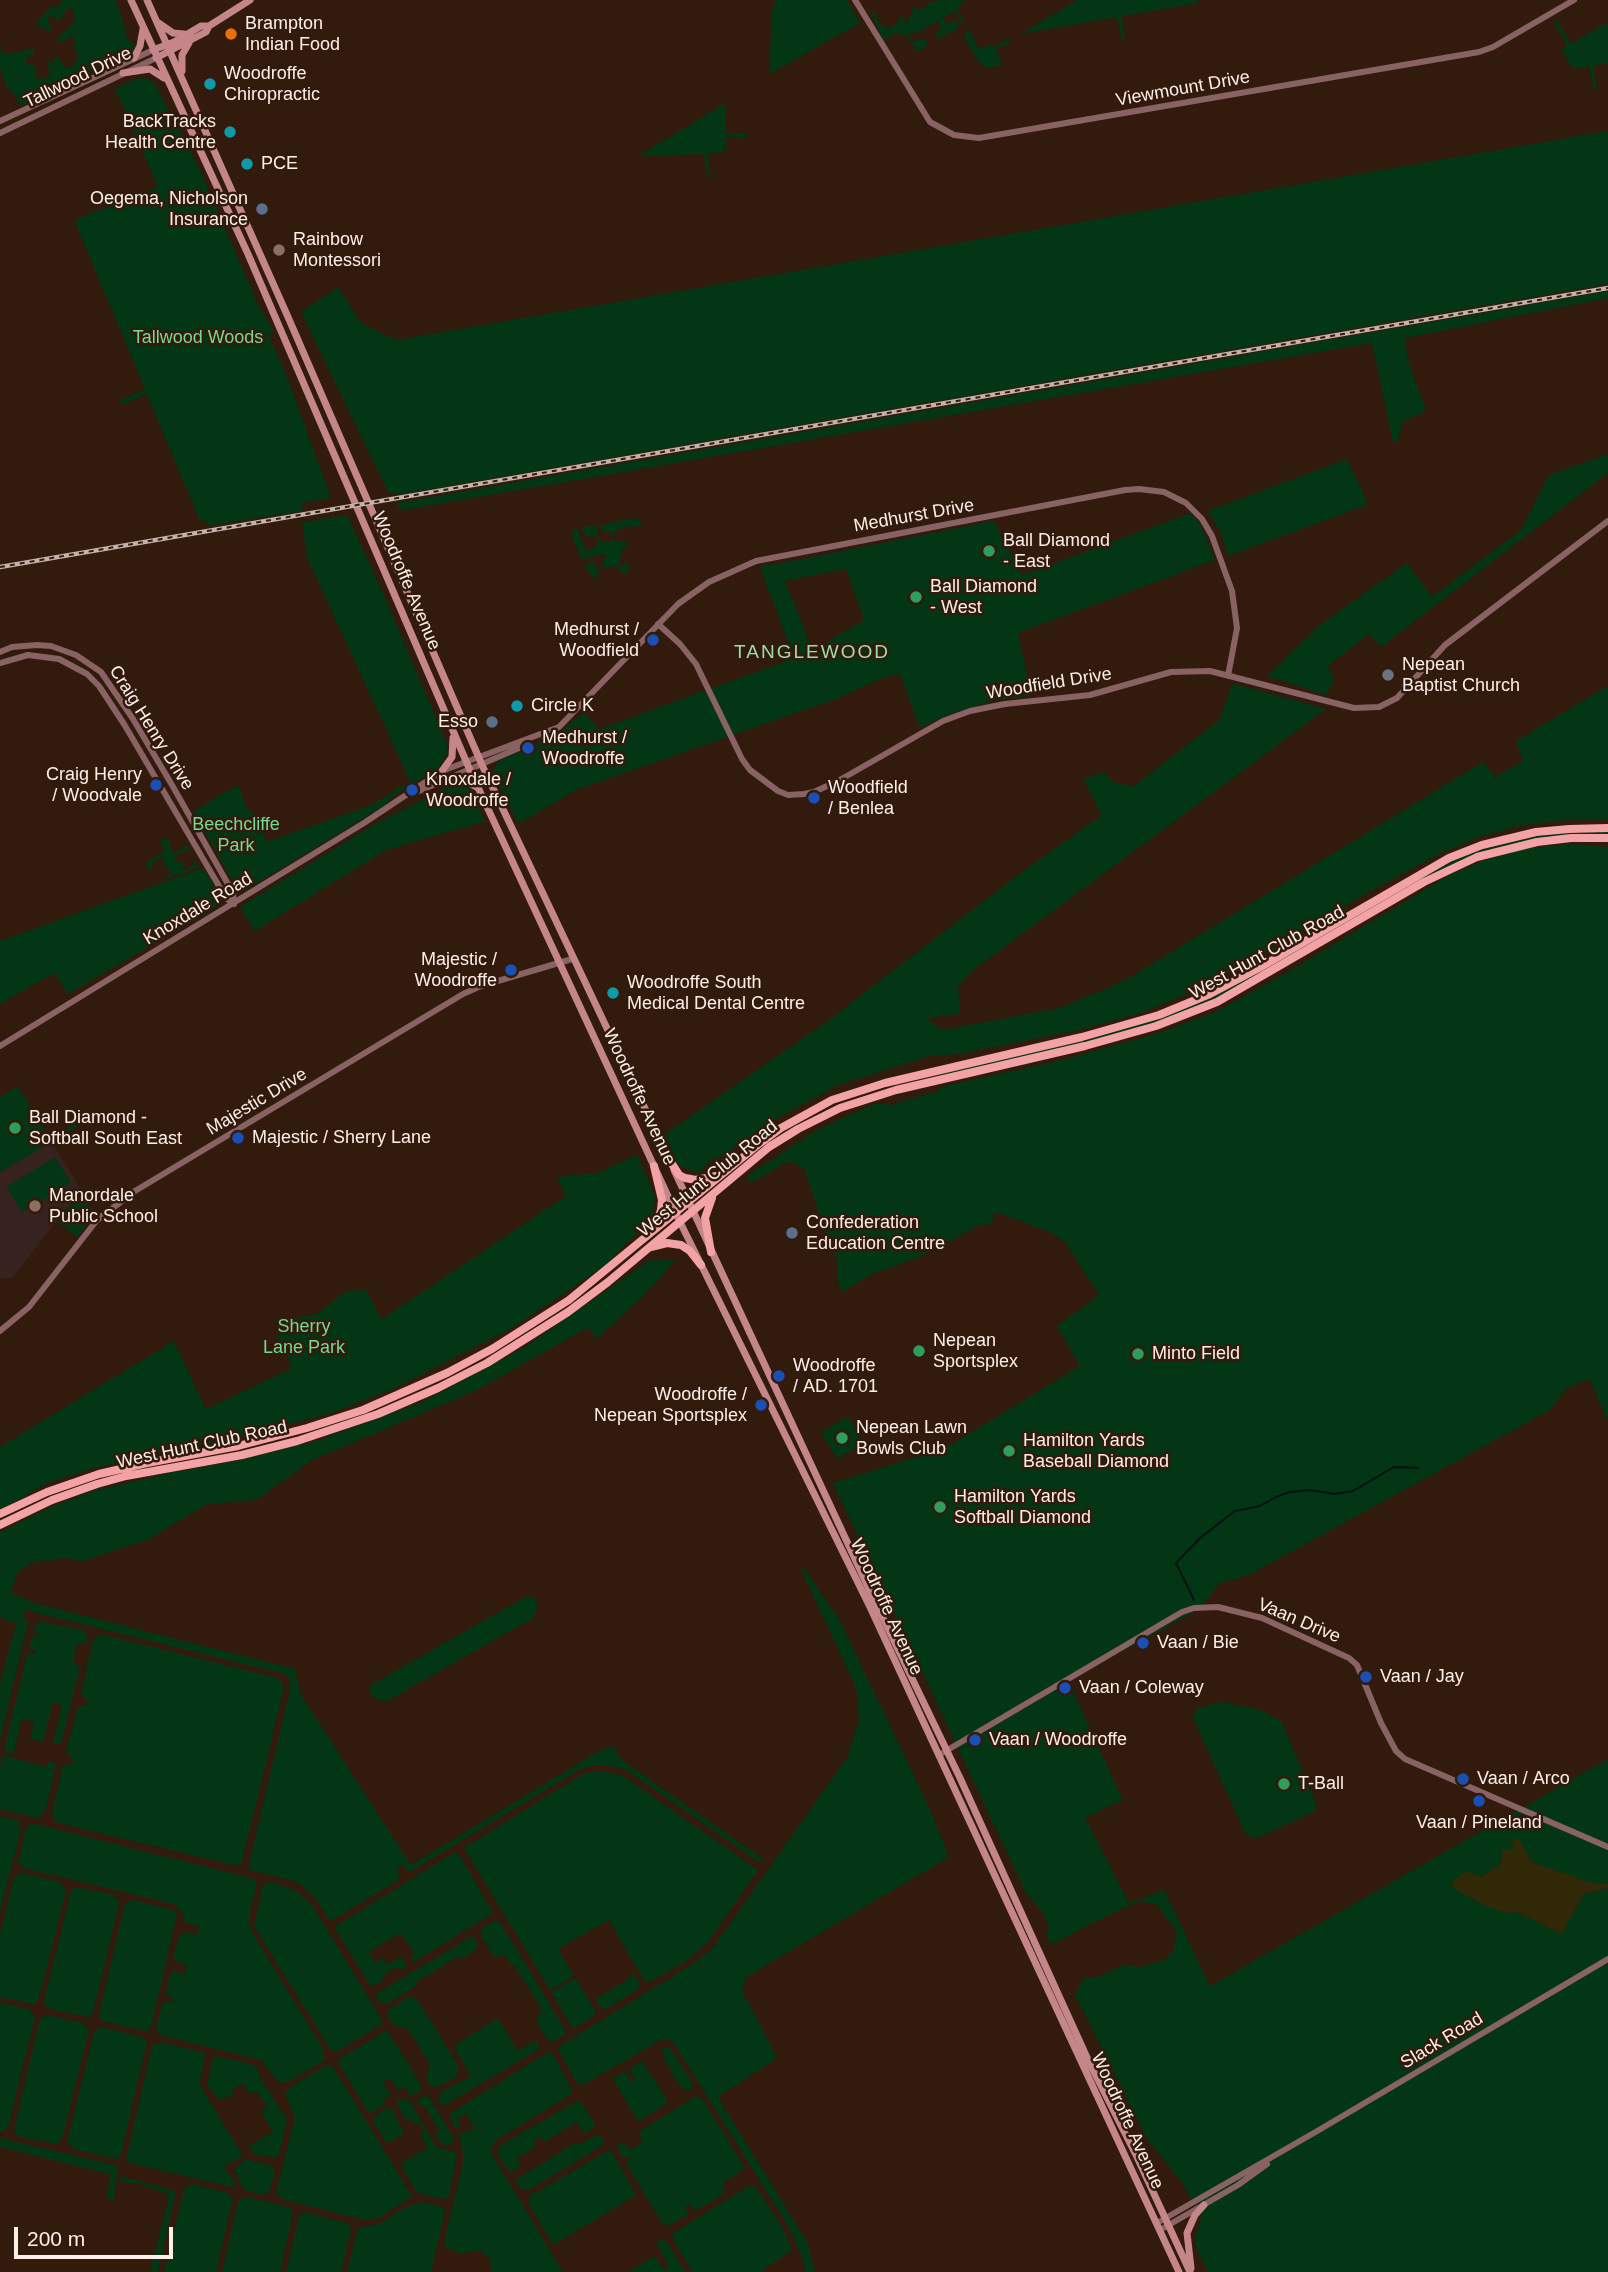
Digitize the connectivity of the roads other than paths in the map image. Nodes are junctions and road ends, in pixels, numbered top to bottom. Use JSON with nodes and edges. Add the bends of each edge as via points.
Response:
{"nodes":[{"id":1,"x":131,"y":0,"type":"edge"},
{"id":2,"x":147,"y":0,"type":"edge"},
{"id":3,"x":250,"y":0,"type":"edge"},
{"id":4,"x":855,"y":0,"type":"edge"},
{"id":5,"x":1574,"y":0,"type":"edge"},
{"id":6,"x":158,"y":22,"type":"junction"},
{"id":7,"x":143,"y":28,"type":"junction"},
{"id":8,"x":189,"y":38,"type":"junction"},
{"id":9,"x":168,"y":48,"type":"junction"},
{"id":10,"x":155,"y":54,"type":"junction"},
{"id":11,"x":134,"y":58,"type":"junction"},
{"id":12,"x":123,"y":73,"type":"junction"},
{"id":13,"x":182,"y":76,"type":"junction"},
{"id":14,"x":167,"y":81,"type":"junction"},
{"id":15,"x":0,"y":121,"type":"edge"},
{"id":16,"x":0,"y":133,"type":"edge"},
{"id":17,"x":355,"y":469,"type":"junction"},
{"id":18,"x":343,"y":474,"type":"junction"},
{"id":19,"x":1608,"y":521,"type":"edge"},
{"id":20,"x":382,"y":533,"type":"junction"},
{"id":21,"x":370,"y":537,"type":"junction"},
{"id":22,"x":658,"y":624,"type":"junction"},
{"id":23,"x":0,"y":652,"type":"edge"},
{"id":24,"x":0,"y":663,"type":"edge"},
{"id":25,"x":1228,"y":676,"type":"junction"},
{"id":26,"x":453,"y":733,"type":"junction"},
{"id":27,"x":524,"y":742,"type":"junction"},
{"id":28,"x":478,"y":756,"type":"junction"},
{"id":29,"x":467,"y":764,"type":"junction"},
{"id":30,"x":482,"y":765,"type":"junction"},
{"id":31,"x":442,"y":771,"type":"junction"},
{"id":32,"x":441,"y":781,"type":"junction"},
{"id":33,"x":478,"y":789,"type":"junction"},
{"id":34,"x":409,"y":795,"type":"junction"},
{"id":35,"x":1608,"y":828,"type":"edge"},
{"id":36,"x":1608,"y":838,"type":"edge"},
{"id":37,"x":234,"y":904,"type":"junction"},
{"id":38,"x":572,"y":959,"type":"junction"},
{"id":39,"x":560,"y":962,"type":"junction"},
{"id":40,"x":601,"y":1018,"type":"junction"},
{"id":41,"x":589,"y":1024,"type":"junction"},
{"id":42,"x":0,"y":1046,"type":"edge"},
{"id":43,"x":667,"y":1156,"type":"junction"},
{"id":44,"x":654,"y":1166,"type":"junction"},
{"id":45,"x":718,"y":1176,"type":"junction"},
{"id":46,"x":714,"y":1193,"type":"junction"},
{"id":47,"x":688,"y":1202,"type":"junction"},
{"id":48,"x":693,"y":1211,"type":"junction"},
{"id":49,"x":675,"y":1212,"type":"junction"},
{"id":50,"x":680,"y":1222,"type":"junction"},
{"id":51,"x":653,"y":1231,"type":"junction"},
{"id":52,"x":648,"y":1248,"type":"junction"},
{"id":53,"x":711,"y":1252,"type":"junction"},
{"id":54,"x":701,"y":1265,"type":"junction"},
{"id":55,"x":0,"y":1331,"type":"edge"},
{"id":56,"x":760,"y":1358,"type":"junction"},
{"id":57,"x":750,"y":1363,"type":"junction"},
{"id":58,"x":0,"y":1514,"type":"edge"},
{"id":59,"x":0,"y":1525,"type":"edge"},
{"id":60,"x":947,"y":1751,"type":"junction"},
{"id":61,"x":939,"y":1755,"type":"junction"},
{"id":62,"x":1608,"y":1847,"type":"edge"},
{"id":63,"x":1608,"y":1958,"type":"edge"},
{"id":64,"x":1291,"y":2146,"type":"junction"},
{"id":65,"x":1203,"y":2205,"type":"junction"},
{"id":66,"x":1167,"y":2222,"type":"junction"},
{"id":67,"x":1158,"y":2227,"type":"junction"},
{"id":68,"x":1179,"y":2272,"type":"edge"},
{"id":69,"x":1190,"y":2272,"type":"edge"}],
"edges":[{"from":1,"to":7,"type":"main road","name":"Woodroffe Avenue"},
{"from":2,"to":6,"type":"main road","name":"Woodroffe Avenue"},
{"from":3,"to":8,"type":"main road","name":"Tallwood Drive","via":[[206,32]]},
{"from":4,"to":5,"type":"street","name":"Viewmount Drive","via":[[930,122],[954,135],[979,138],[1479,52]]},
{"from":6,"to":8,"type":"main road"},
{"from":6,"to":9,"type":"main road","name":"Woodroffe Avenue"},
{"from":7,"to":10,"type":"main road","name":"Woodroffe Avenue"},
{"from":7,"to":11,"type":"main road"},
{"from":8,"to":9,"type":"main road","name":"Tallwood Drive"},
{"from":8,"to":13,"type":"main road","via":[[182,55]]},
{"from":9,"to":10,"type":"main road","name":"Tallwood Drive"},
{"from":9,"to":13,"type":"main road","name":"Woodroffe Avenue"},
{"from":10,"to":11,"type":"street","name":"Tallwood Drive"},
{"from":10,"to":12,"type":"street","name":"Tallwood Drive"},
{"from":10,"to":14,"type":"main road","name":"Woodroffe Avenue"},
{"from":11,"to":15,"type":"street","name":"Tallwood Drive"},
{"from":12,"to":14,"type":"main road","via":[[150,69]]},
{"from":12,"to":16,"type":"street","name":"Tallwood Drive"},
{"from":13,"to":17,"type":"main road","name":"Woodroffe Avenue"},
{"from":14,"to":18,"type":"main road","name":"Woodroffe Avenue"},
{"from":17,"to":18,"type":"main road"},
{"from":17,"to":20,"type":"main road","name":"Woodroffe Avenue"},
{"from":18,"to":21,"type":"main road","name":"Woodroffe Avenue"},
{"from":19,"to":25,"type":"street","name":"Woodfield Drive","via":[[1444,645],[1388,704],[1354,708]]},
{"from":20,"to":21,"type":"main road"},
{"from":20,"to":28,"type":"main road","name":"Woodroffe Avenue"},
{"from":21,"to":26,"type":"main road","name":"Woodroffe Avenue"},
{"from":22,"to":25,"type":"street","name":"Woodfield Drive","via":[[696,664],[750,770],[788,795],[814,792],[943,721],[970,711],[1090,695],[1171,672],[1210,671]]},
{"from":22,"to":25,"type":"street","name":"Medhurst Drive","via":[[709,582],[756,561],[1139,489],[1164,492],[1186,503],[1209,530],[1236,615]]},
{"from":22,"to":27,"type":"street","name":"Medhurst Drive","via":[[569,719]]},
{"from":23,"to":37,"type":"street","name":"Craig Henry Drive","via":[[12,647],[51,646],[76,655],[101,672],[172,785],[233,893]]},
{"from":24,"to":37,"type":"street","name":"Craig Henry Drive","via":[[28,655],[51,657],[73,665],[99,686],[226,898]]},
{"from":26,"to":29,"type":"main road","name":"Woodroffe Avenue"},
{"from":26,"to":31,"type":"main road","via":[[453,754]]},
{"from":27,"to":28,"type":"street","name":"Medhurst Drive"},
{"from":27,"to":30,"type":"street","name":"Medhurst Drive"},
{"from":28,"to":29,"type":"street","name":"Knoxdale Road"},
{"from":28,"to":30,"type":"main road","name":"Woodroffe Avenue"},
{"from":29,"to":30,"type":"street","name":"Knoxdale Road"},
{"from":29,"to":31,"type":"street","name":"Knoxdale Road"},
{"from":29,"to":32,"type":"street","name":"Knoxdale Road"},
{"from":29,"to":33,"type":"main road","name":"Woodroffe Avenue"},
{"from":30,"to":38,"type":"main road","name":"Woodroffe Avenue"},
{"from":31,"to":34,"type":"street","name":"Knoxdale Road"},
{"from":32,"to":33,"type":"main road","via":[[462,779]]},
{"from":32,"to":34,"type":"street","name":"Knoxdale Road"},
{"from":33,"to":39,"type":"main road","name":"Woodroffe Avenue"},
{"from":34,"to":37,"type":"street","name":"Knoxdale Road"},
{"from":35,"to":45,"type":"main road","name":"West Hunt Club Road","via":[[1536,832],[1482,845],[1423,872],[1210,994],[1121,1027],[832,1100],[780,1128]]},
{"from":36,"to":46,"type":"main road","name":"West Hunt Club Road","via":[[1537,842],[1477,857],[1424,882],[1217,1002],[1156,1026],[896,1090],[818,1117],[779,1140]]},
{"from":37,"to":42,"type":"street","name":"Knoxdale Road"},
{"from":38,"to":39,"type":"street","name":"Majestic Drive"},
{"from":38,"to":40,"type":"main road","name":"Woodroffe Avenue"},
{"from":39,"to":41,"type":"main road","name":"Woodroffe Avenue"},
{"from":39,"to":55,"type":"street","name":"Majestic Drive","via":[[463,994],[132,1194],[97,1220],[29,1307]]},
{"from":40,"to":41,"type":"main road"},
{"from":40,"to":43,"type":"main road","name":"Woodroffe Avenue"},
{"from":41,"to":44,"type":"main road","name":"Woodroffe Avenue"},
{"from":43,"to":45,"type":"main road","via":[[685,1178]]},
{"from":43,"to":47,"type":"main road","name":"Woodroffe Avenue"},
{"from":44,"to":49,"type":"main road","name":"Woodroffe Avenue"},
{"from":44,"to":51,"type":"main road","via":[[662,1205]]},
{"from":45,"to":47,"type":"main road","name":"West Hunt Club Road"},
{"from":46,"to":48,"type":"main road","name":"West Hunt Club Road"},
{"from":46,"to":53,"type":"main road","via":[[705,1218]]},
{"from":47,"to":48,"type":"main road","name":"Woodroffe Avenue"},
{"from":47,"to":49,"type":"main road","name":"West Hunt Club Road"},
{"from":48,"to":50,"type":"main road","name":"West Hunt Club Road"},
{"from":48,"to":53,"type":"main road","name":"Woodroffe Avenue"},
{"from":49,"to":50,"type":"main road","name":"Woodroffe Avenue"},
{"from":49,"to":51,"type":"main road","name":"West Hunt Club Road"},
{"from":50,"to":52,"type":"main road","name":"West Hunt Club Road"},
{"from":50,"to":54,"type":"main road","name":"Woodroffe Avenue"},
{"from":51,"to":58,"type":"main road","name":"West Hunt Club Road","via":[[541,1319],[411,1390],[279,1436],[85,1479]]},
{"from":52,"to":54,"type":"main road","via":[[681,1245]]},
{"from":52,"to":59,"type":"main road","name":"West Hunt Club Road","via":[[527,1339],[395,1408],[284,1445],[97,1484]]},
{"from":53,"to":56,"type":"main road","name":"Woodroffe Avenue"},
{"from":54,"to":57,"type":"main road","name":"Woodroffe Avenue"},
{"from":56,"to":57,"type":"main road"},
{"from":56,"to":60,"type":"main road","name":"Woodroffe Avenue"},
{"from":57,"to":61,"type":"main road","name":"Woodroffe Avenue"},
{"from":60,"to":61,"type":"street","name":"Vaan Drive"},
{"from":60,"to":62,"type":"street","name":"Vaan Drive","via":[[1182,1612],[1218,1607],[1262,1618],[1349,1658],[1357,1665],[1396,1751],[1405,1759]]},
{"from":60,"to":66,"type":"main road","name":"Woodroffe Avenue"},
{"from":61,"to":67,"type":"main road","name":"Woodroffe Avenue"},
{"from":63,"to":64,"type":"street","name":"Slack Road"},
{"from":64,"to":65,"type":"street","name":"Slack Road"},
{"from":64,"to":66,"type":"street","name":"Slack Road"},
{"from":65,"to":66,"type":"street","name":"Slack Road"},
{"from":65,"to":69,"type":"main road","via":[[1187,2232]]},
{"from":66,"to":67,"type":"street","name":"Slack Road"},
{"from":66,"to":69,"type":"main road","name":"Woodroffe Avenue"},
{"from":67,"to":68,"type":"main road","name":"Woodroffe Avenue"}]}
